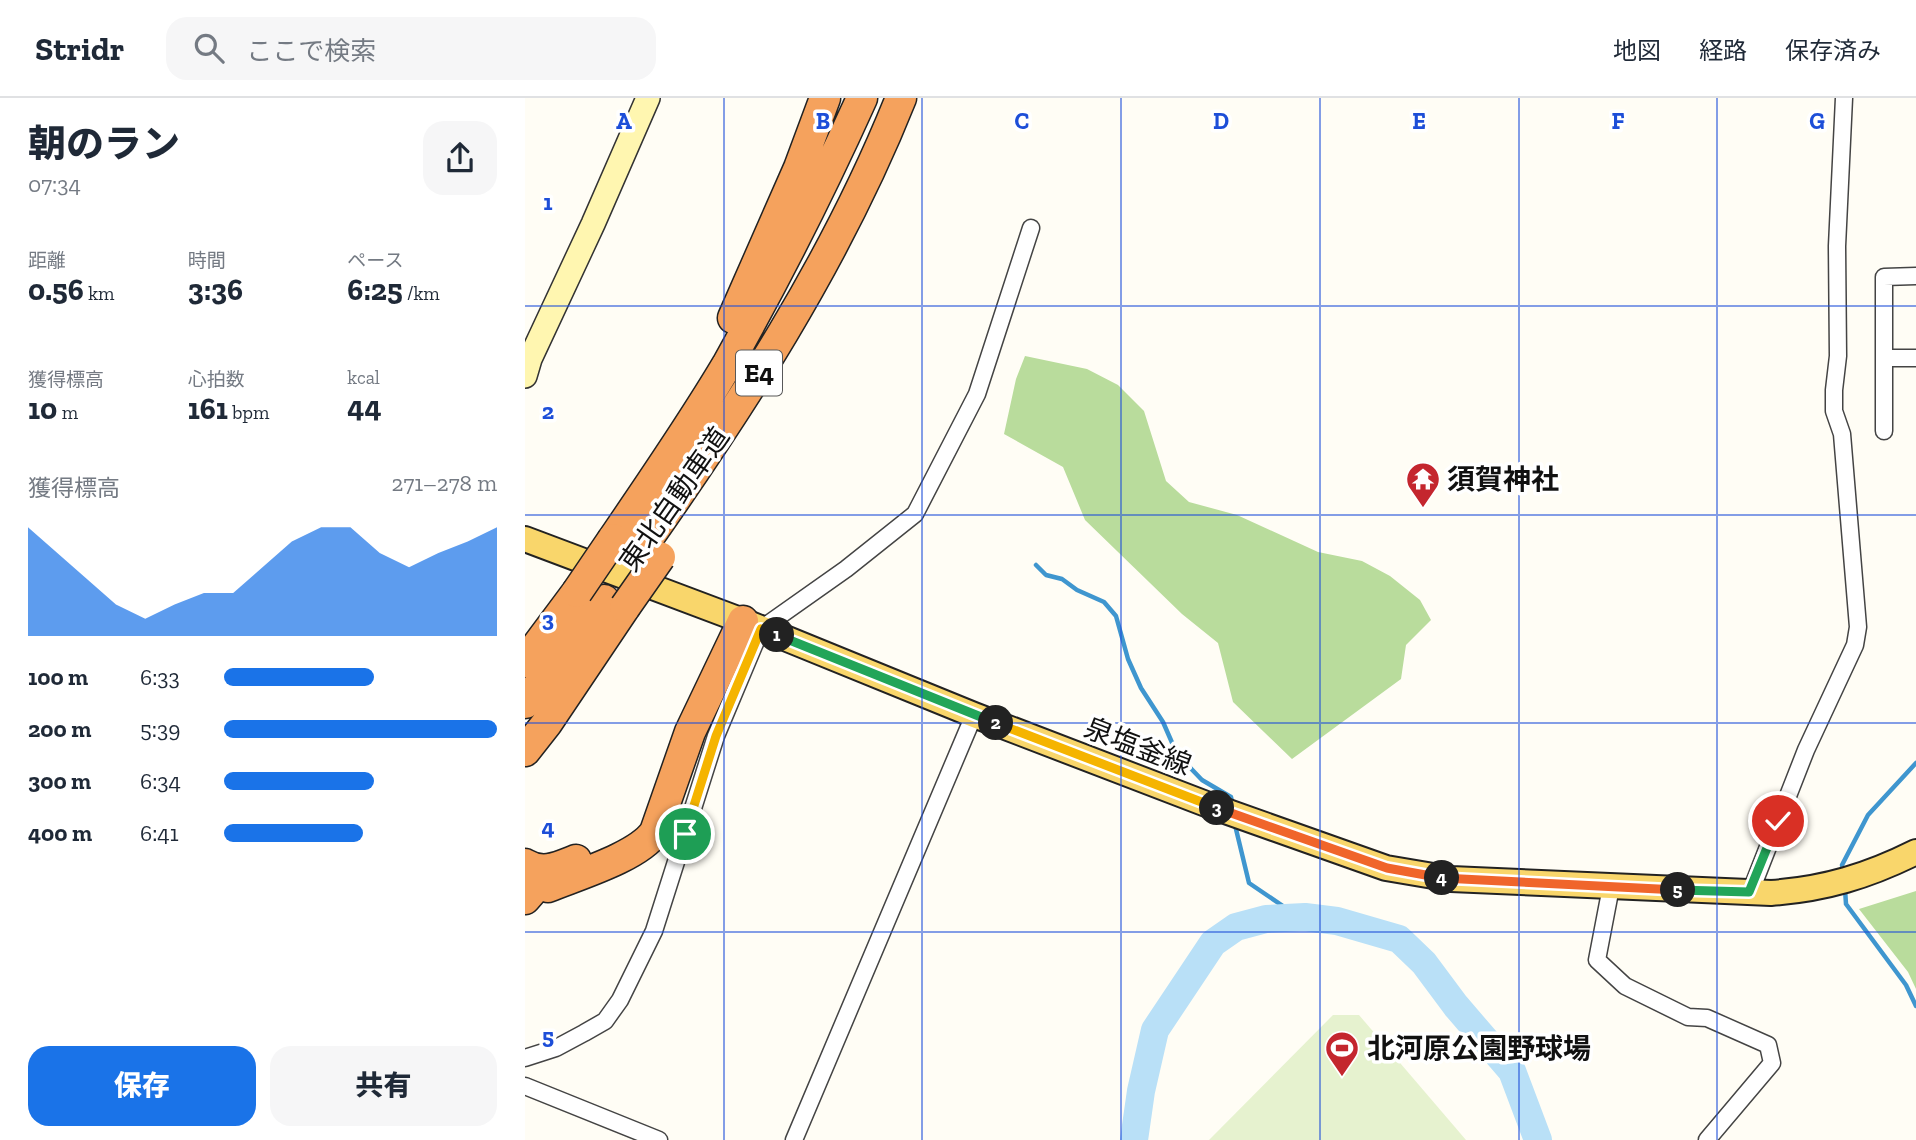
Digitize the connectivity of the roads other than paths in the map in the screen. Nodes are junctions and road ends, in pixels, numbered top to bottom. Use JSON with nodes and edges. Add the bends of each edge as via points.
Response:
{"nodes":[{"id":1,"x":648,"y":98,"type":"edge"},
{"id":2,"x":825,"y":98,"type":"edge"},
{"id":3,"x":862,"y":98,"type":"edge"},
{"id":4,"x":901,"y":98,"type":"edge"},
{"id":5,"x":1844,"y":98,"type":"edge"},
{"id":6,"x":1031,"y":228,"type":"dead end"},
{"id":7,"x":1916,"y":276,"type":"edge"},
{"id":8,"x":1885,"y":358,"type":"junction"},
{"id":9,"x":1916,"y":358,"type":"edge"},
{"id":10,"x":525,"y":376,"type":"edge"},
{"id":11,"x":1884,"y":431,"type":"dead end"},
{"id":12,"x":656,"y":476,"type":"junction"},
{"id":13,"x":525,"y":539,"type":"edge"},
{"id":14,"x":638,"y":549,"type":"junction"},
{"id":15,"x":602,"y":600,"type":"junction"},
{"id":16,"x":752,"y":625,"type":"junction"},
{"id":17,"x":525,"y":662,"type":"edge"},
{"id":18,"x":525,"y":703,"type":"edge"},
{"id":19,"x":974,"y":715,"type":"junction"},
{"id":20,"x":525,"y":751,"type":"edge"},
{"id":21,"x":1916,"y":852,"type":"edge"},
{"id":22,"x":537,"y":880,"type":"edge"},
{"id":23,"x":1611,"y":887,"type":"junction"},
{"id":24,"x":1749,"y":892,"type":"junction"},
{"id":25,"x":525,"y":1058,"type":"edge"},
{"id":26,"x":525,"y":1086,"type":"edge"},
{"id":27,"x":659,"y":1140,"type":"edge"},
{"id":28,"x":794,"y":1140,"type":"edge"},
{"id":29,"x":1707,"y":1140,"type":"edge"}],
"edges":[{"from":1,"to":10,"type":"street"},
{"from":2,"to":12,"type":"highway","via":[[713,362]]},
{"from":3,"to":12,"type":"highway","name":"東北自動車道","number":"E4","via":[[757,310]]},
{"from":4,"to":14,"type":"highway","name":"東北自動車道","number":"E4","via":[[863,185],[783,335],[727,424]]},
{"from":5,"to":24,"type":"street","via":[[1834,411],[1842,434],[1858,627],[1855,645],[1806,750]]},
{"from":6,"to":16,"type":"street","via":[[977,394],[915,514],[846,569]]},
{"from":7,"to":8,"type":"street","via":[[1884,277]]},
{"from":8,"to":9,"type":"street"},
{"from":8,"to":11,"type":"street"},
{"from":12,"to":14,"type":"highway","name":"東北自動車道","number":"E4"},
{"from":13,"to":16,"type":"main road","name":"泉塩釜線"},
{"from":14,"to":15,"type":"highway","name":"東北自動車道","number":"E4","bridge":true},
{"from":14,"to":15,"type":"highway","bridge":true},
{"from":15,"to":17,"type":"highway","name":"東北自動車道","number":"E4"},
{"from":15,"to":18,"type":"highway","name":"東北自動車道","number":"E4"},
{"from":15,"to":20,"type":"highway","via":[[547,723]]},
{"from":16,"to":19,"type":"main road","name":"泉塩釜線"},
{"from":16,"to":22,"type":"highway","via":[[690,732],[662,811],[637,837]]},
{"from":16,"to":25,"type":"street","via":[[654,931],[635,974],[605,1021],[556,1048]]},
{"from":19,"to":23,"type":"main road","name":"泉塩釜線","via":[[1387,868],[1451,879]]},
{"from":19,"to":28,"type":"street"},
{"from":21,"to":24,"type":"main road","name":"泉塩釜線","via":[[1847,881],[1803,890]]},
{"from":23,"to":24,"type":"main road","name":"泉塩釜線"},
{"from":23,"to":29,"type":"street","via":[[1597,960],[1625,986],[1688,1017],[1707,1018],[1768,1045],[1772,1063]]},
{"from":26,"to":27,"type":"street"}]}
